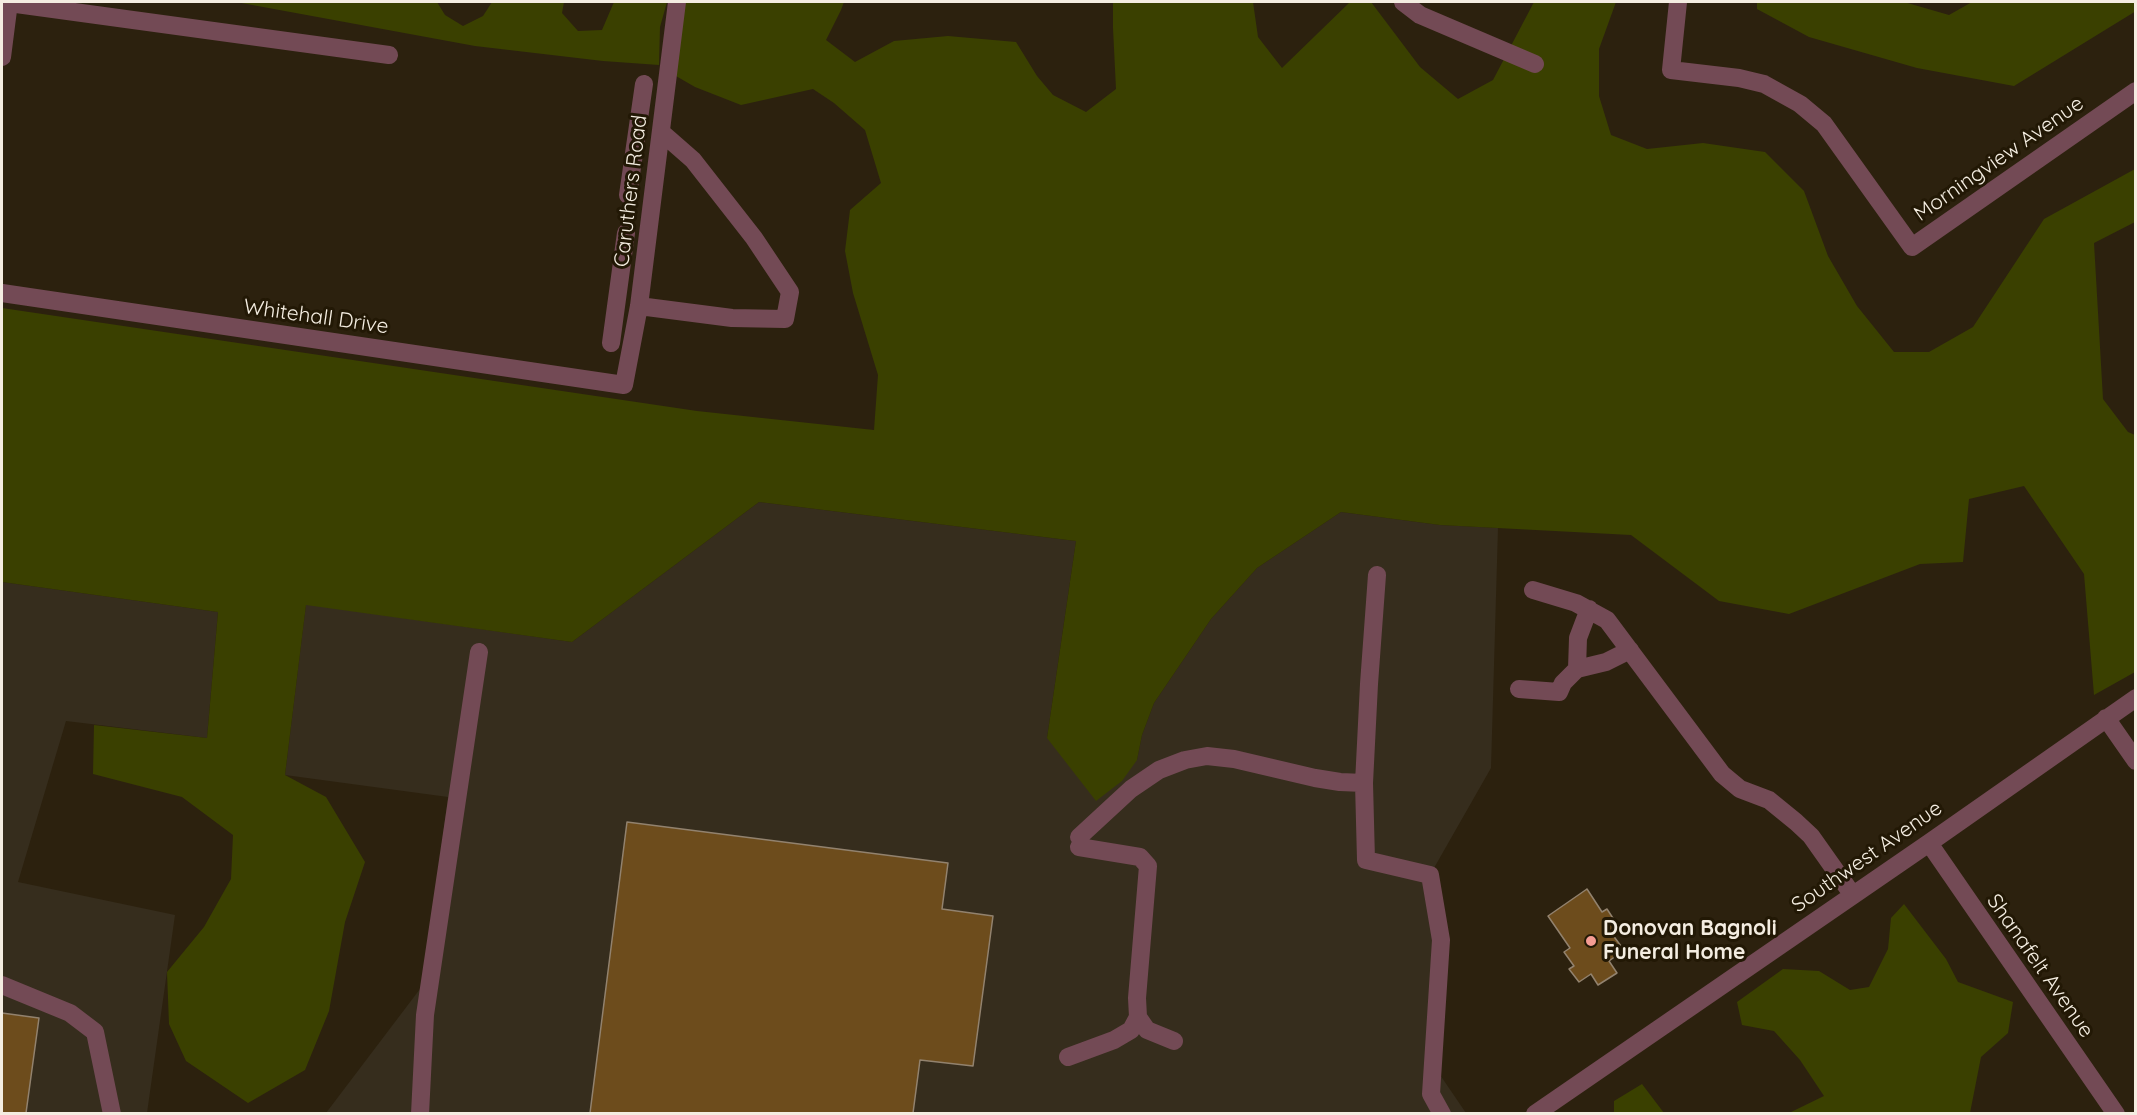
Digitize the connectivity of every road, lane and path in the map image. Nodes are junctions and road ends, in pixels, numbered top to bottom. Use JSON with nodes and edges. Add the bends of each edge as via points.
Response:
{"nodes":[{"id":1,"x":9,"y":2,"type":"edge"},
{"id":2,"x":677,"y":2,"type":"edge"},
{"id":3,"x":1403,"y":2,"type":"edge"},
{"id":4,"x":1678,"y":2,"type":"edge"},
{"id":5,"x":388,"y":55,"type":"dead end"},
{"id":6,"x":2,"y":57,"type":"edge"},
{"id":7,"x":1535,"y":64,"type":"dead end"},
{"id":8,"x":644,"y":84,"type":"dead end"},
{"id":9,"x":2136,"y":91,"type":"edge"},
{"id":10,"x":637,"y":134,"type":"junction"},
{"id":11,"x":660,"y":135,"type":"junction"},
{"id":12,"x":628,"y":195,"type":"dead end"},
{"id":13,"x":626,"y":233,"type":"dead end"},
{"id":14,"x":619,"y":284,"type":"junction"},
{"id":15,"x":642,"y":286,"type":"junction"},
{"id":16,"x":2,"y":293,"type":"edge"},
{"id":17,"x":639,"y":306,"type":"junction"},
{"id":18,"x":610,"y":343,"type":"dead end"},
{"id":19,"x":624,"y":385,"type":"joint"},
{"id":20,"x":1377,"y":576,"type":"dead end"},
{"id":21,"x":1533,"y":590,"type":"dead end"},
{"id":22,"x":1589,"y":609,"type":"junction"},
{"id":23,"x":1630,"y":650,"type":"junction"},
{"id":24,"x":479,"y":652,"type":"dead end"},
{"id":25,"x":1577,"y":669,"type":"junction"},
{"id":26,"x":1519,"y":689,"type":"dead end"},
{"id":27,"x":2136,"y":698,"type":"edge"},
{"id":28,"x":2106,"y":718,"type":"junction"},
{"id":29,"x":2136,"y":761,"type":"edge"},
{"id":30,"x":1364,"y":783,"type":"junction"},
{"id":31,"x":1929,"y":843,"type":"junction"},
{"id":32,"x":1852,"y":894,"type":"junction"},
{"id":33,"x":2,"y":985,"type":"edge"},
{"id":34,"x":1138,"y":1017,"type":"junction"},
{"id":35,"x":1174,"y":1041,"type":"dead end"},
{"id":36,"x":1068,"y":1057,"type":"dead end"},
{"id":37,"x":112,"y":1113,"type":"edge"},
{"id":38,"x":420,"y":1113,"type":"edge"},
{"id":39,"x":1442,"y":1113,"type":"edge"},
{"id":40,"x":1534,"y":1113,"type":"edge"},
{"id":41,"x":2116,"y":1113,"type":"edge"}],
"edges":[{"from":1,"to":5,"type":"street"},
{"from":1,"to":6,"type":"street"},
{"from":2,"to":11,"type":"street","name":"Caruthers Road"},
{"from":3,"to":7,"type":"street","via":[[1420,15]]},
{"from":4,"to":9,"type":"street","name":"Morningview Avenue","via":[[1671,70],[1764,84],[1800,104],[1824,124],[1912,247]]},
{"from":8,"to":10,"type":"street"},
{"from":10,"to":11,"type":"street"},
{"from":10,"to":12,"type":"street"},
{"from":11,"to":15,"type":"street","name":"Caruthers Road"},
{"from":11,"to":17,"type":"street","via":[[693,160],[790,292],[785,319],[732,318]]},
{"from":13,"to":14,"type":"street"},
{"from":14,"to":15,"type":"street"},
{"from":14,"to":18,"type":"street"},
{"from":15,"to":17,"type":"street","name":"Caruthers Road"},
{"from":16,"to":19,"type":"street","name":"Whitehall Drive"},
{"from":17,"to":19,"type":"street","name":"Caruthers Road"},
{"from":20,"to":30,"type":"street"},
{"from":21,"to":22,"type":"street"},
{"from":22,"to":23,"type":"street","via":[[1607,620]]},
{"from":22,"to":25,"type":"street","via":[[1578,638]]},
{"from":23,"to":25,"type":"street","via":[[1606,662]]},
{"from":23,"to":32,"type":"street","via":[[1722,774],[1740,789],[1769,800],[1796,822],[1811,836]]},
{"from":24,"to":38,"type":"street","via":[[425,1015]]},
{"from":25,"to":26,"type":"street","via":[[1559,692]]},
{"from":27,"to":28,"type":"street","name":"Southwest Avenue"},
{"from":28,"to":29,"type":"street"},
{"from":28,"to":31,"type":"street","name":"Southwest Avenue"},
{"from":30,"to":34,"type":"street","via":[[1331,781],[1234,759],[1207,756],[1185,760],[1159,770],[1131,789],[1079,842],[1140,857],[1148,866]]},
{"from":30,"to":39,"type":"street","via":[[1366,860],[1430,875],[1441,940],[1431,1094]]},
{"from":31,"to":32,"type":"street","name":"Southwest Avenue"},
{"from":31,"to":41,"type":"street","name":"Shanafelt Avenue"},
{"from":32,"to":40,"type":"street","name":"Southwest Avenue"},
{"from":33,"to":37,"type":"street","via":[[70,1013],[95,1032]]},
{"from":34,"to":35,"type":"street","via":[[1147,1030]]},
{"from":34,"to":36,"type":"street","via":[[1131,1030],[1114,1040]]}]}
